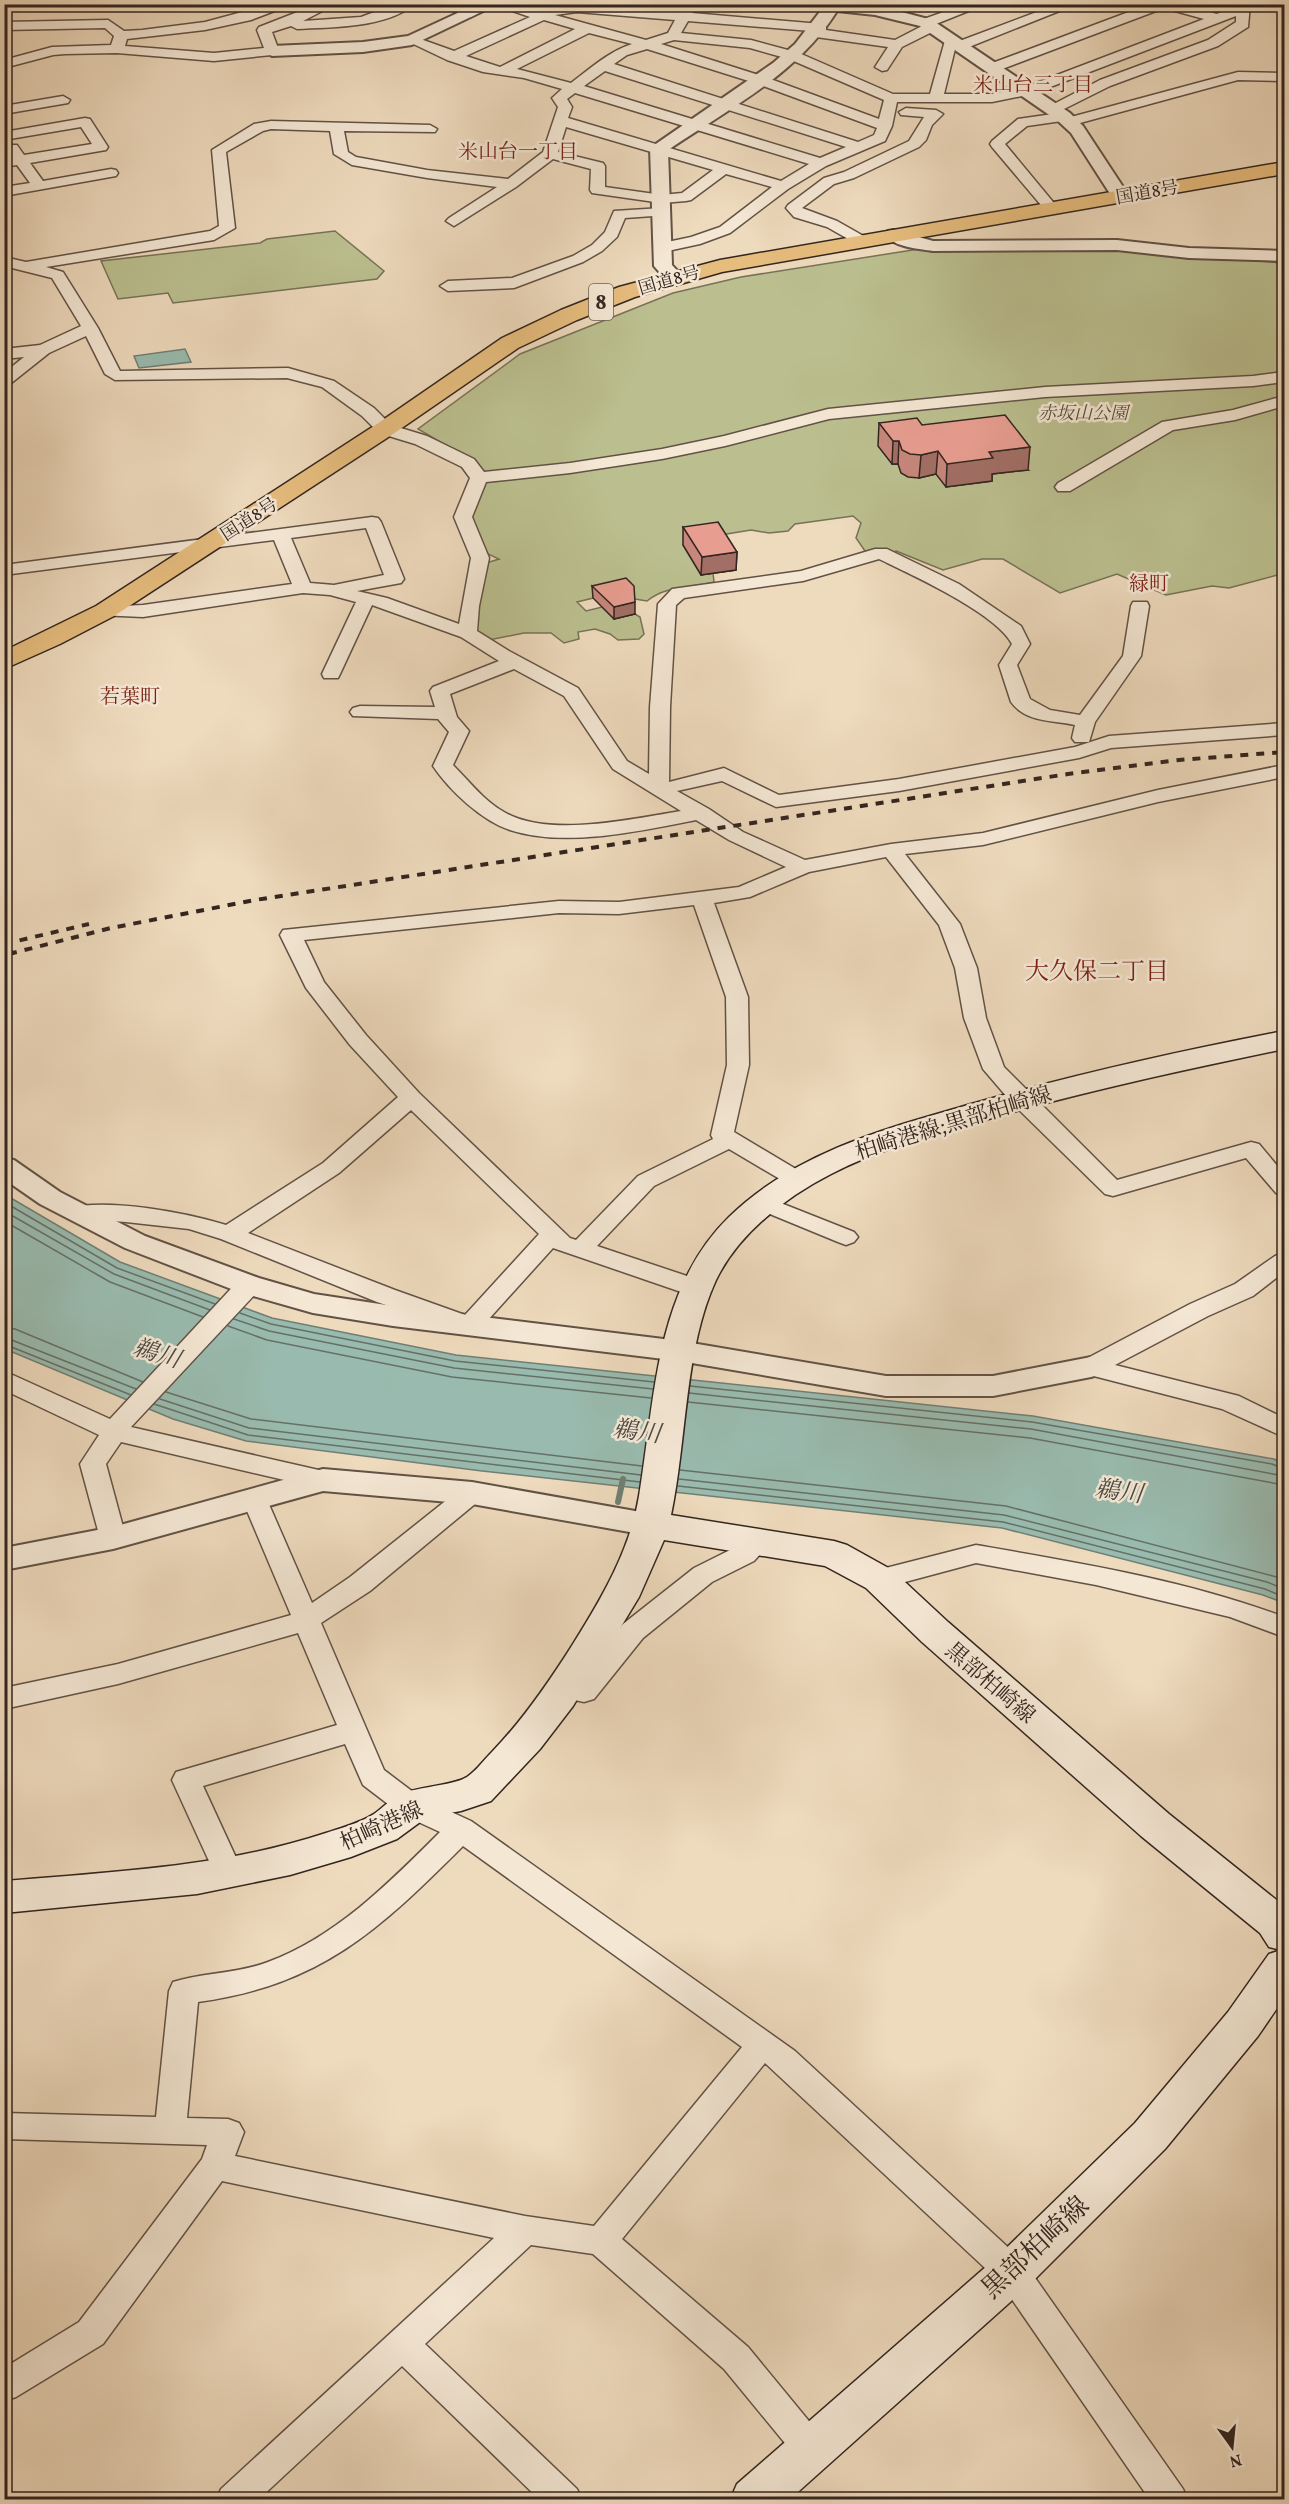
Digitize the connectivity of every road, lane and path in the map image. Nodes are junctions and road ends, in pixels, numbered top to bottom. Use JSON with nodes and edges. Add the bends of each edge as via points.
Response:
{"nodes":[{"id":1,"x":287,"y":4,"type":"edge"},
{"id":2,"x":330,"y":4,"type":"edge"},
{"id":3,"x":408,"y":4,"type":"edge"},
{"id":4,"x":440,"y":4,"type":"edge"},
{"id":5,"x":491,"y":4,"type":"edge"},
{"id":6,"x":498,"y":4,"type":"edge"},
{"id":7,"x":980,"y":4,"type":"edge"},
{"id":8,"x":1071,"y":4,"type":"edge"},
{"id":9,"x":1163,"y":4,"type":"edge"},
{"id":10,"x":828,"y":5,"type":"edge"},
{"id":11,"x":882,"y":7,"type":"edge"},
{"id":12,"x":1243,"y":7,"type":"edge"},
{"id":13,"x":687,"y":10,"type":"edge"},
{"id":14,"x":471,"y":13,"type":"junction"},
{"id":15,"x":542,"y":16,"type":"junction"},
{"id":16,"x":1216,"y":18,"type":"junction"},
{"id":17,"x":232,"y":21,"type":"junction"},
{"id":18,"x":928,"y":25,"type":"junction"},
{"id":19,"x":4,"y":26,"type":"edge"},
{"id":20,"x":279,"y":26,"type":"junction"},
{"id":21,"x":588,"y":28,"type":"junction"},
{"id":22,"x":264,"y":30,"type":"junction"},
{"id":23,"x":818,"y":30,"type":"junction"},
{"id":24,"x":121,"y":35,"type":"junction"},
{"id":25,"x":673,"y":36,"type":"junction"},
{"id":26,"x":1070,"y":39,"type":"junction"},
{"id":27,"x":412,"y":40,"type":"junction"},
{"id":28,"x":955,"y":43,"type":"junction"},
{"id":29,"x":646,"y":44,"type":"junction"},
{"id":30,"x":897,"y":44,"type":"junction"},
{"id":31,"x":117,"y":49,"type":"junction"},
{"id":32,"x":272,"y":51,"type":"junction"},
{"id":33,"x":794,"y":56,"type":"junction"},
{"id":34,"x":1118,"y":56,"type":"junction"},
{"id":35,"x":452,"y":57,"type":"junction"},
{"id":36,"x":4,"y":64,"type":"edge"},
{"id":37,"x":601,"y":65,"type":"junction"},
{"id":38,"x":882,"y":67,"type":"dead end"},
{"id":39,"x":992,"y":68,"type":"junction"},
{"id":40,"x":502,"y":71,"type":"junction"},
{"id":41,"x":1284,"y":76,"type":"edge"},
{"id":42,"x":760,"y":80,"type":"junction"},
{"id":43,"x":572,"y":87,"type":"junction"},
{"id":44,"x":1027,"y":91,"type":"junction"},
{"id":45,"x":936,"y":99,"type":"junction"},
{"id":46,"x":63,"y":100,"type":"dead end"},
{"id":47,"x":726,"y":103,"type":"junction"},
{"id":48,"x":890,"y":104,"type":"junction"},
{"id":49,"x":4,"y":110,"type":"edge"},
{"id":50,"x":1062,"y":116,"type":"junction"},
{"id":51,"x":562,"y":121,"type":"junction"},
{"id":52,"x":692,"y":125,"type":"junction"},
{"id":53,"x":885,"y":126,"type":"junction"},
{"id":54,"x":336,"y":127,"type":"junction"},
{"id":55,"x":430,"y":129,"type":"dead end"},
{"id":56,"x":4,"y":138,"type":"edge"},
{"id":57,"x":859,"y":147,"type":"junction"},
{"id":58,"x":659,"y":148,"type":"junction"},
{"id":59,"x":550,"y":154,"type":"junction"},
{"id":60,"x":21,"y":160,"type":"junction"},
{"id":61,"x":4,"y":163,"type":"edge"},
{"id":62,"x":821,"y":163,"type":"junction"},
{"id":63,"x":725,"y":168,"type":"junction"},
{"id":64,"x":1284,"y":168,"type":"edge"},
{"id":65,"x":111,"y":173,"type":"dead end"},
{"id":66,"x":511,"y":184,"type":"junction"},
{"id":67,"x":39,"y":186,"type":"junction"},
{"id":68,"x":783,"y":186,"type":"junction"},
{"id":69,"x":4,"y":192,"type":"edge"},
{"id":70,"x":1120,"y":196,"type":"junction"},
{"id":71,"x":662,"y":206,"type":"junction"},
{"id":72,"x":1051,"y":208,"type":"junction"},
{"id":73,"x":454,"y":221,"type":"dead end"},
{"id":74,"x":894,"y":234,"type":"junction"},
{"id":75,"x":862,"y":241,"type":"junction"},
{"id":76,"x":663,"y":247,"type":"junction"},
{"id":77,"x":1284,"y":256,"type":"edge"},
{"id":78,"x":4,"y":261,"type":"edge"},
{"id":79,"x":23,"y":266,"type":"junction"},
{"id":80,"x":4,"y":268,"type":"edge"},
{"id":81,"x":675,"y":278,"type":"junction"},
{"id":82,"x":448,"y":286,"type":"dead end"},
{"id":83,"x":90,"y":328,"type":"junction"},
{"id":84,"x":43,"y":350,"type":"junction"},
{"id":85,"x":4,"y":354,"type":"edge"},
{"id":86,"x":1284,"y":377,"type":"edge"},
{"id":87,"x":4,"y":381,"type":"edge"},
{"id":88,"x":1284,"y":400,"type":"edge"},
{"id":89,"x":385,"y":429,"type":"junction"},
{"id":90,"x":479,"y":478,"type":"junction"},
{"id":91,"x":1064,"y":487,"type":"dead end"},
{"id":92,"x":280,"y":534,"type":"junction"},
{"id":93,"x":214,"y":542,"type":"junction"},
{"id":94,"x":4,"y":570,"type":"edge"},
{"id":95,"x":303,"y":588,"type":"junction"},
{"id":96,"x":330,"y":590,"type":"junction"},
{"id":97,"x":366,"y":599,"type":"junction"},
{"id":98,"x":1140,"y":606,"type":"dead end"},
{"id":99,"x":105,"y":610,"type":"junction"},
{"id":100,"x":468,"y":633,"type":"junction"},
{"id":101,"x":4,"y":661,"type":"edge"},
{"id":102,"x":514,"y":662,"type":"junction"},
{"id":103,"x":331,"y":674,"type":"dead end"},
{"id":104,"x":360,"y":712,"type":"dead end"},
{"id":105,"x":447,"y":713,"type":"junction"},
{"id":106,"x":1086,"y":722,"type":"junction"},
{"id":107,"x":1284,"y":729,"type":"edge"},
{"id":108,"x":1078,"y":752,"type":"junction"},
{"id":109,"x":1284,"y":771,"type":"edge"},
{"id":110,"x":659,"y":790,"type":"junction"},
{"id":111,"x":702,"y":813,"type":"junction"},
{"id":112,"x":891,"y":850,"type":"junction"},
{"id":113,"x":803,"y":867,"type":"junction"},
{"id":114,"x":702,"y":897,"type":"junction"},
{"id":115,"x":1284,"y":1040,"type":"edge"},
{"id":116,"x":411,"y":1098,"type":"junction"},
{"id":117,"x":1021,"y":1099,"type":"junction"},
{"id":118,"x":730,"y":1140,"type":"junction"},
{"id":119,"x":4,"y":1166,"type":"edge"},
{"id":120,"x":798,"y":1180,"type":"junction"},
{"id":121,"x":1284,"y":1188,"type":"edge"},
{"id":122,"x":764,"y":1203,"type":"junction"},
{"id":123,"x":78,"y":1213,"type":"junction"},
{"id":124,"x":229,"y":1234,"type":"junction"},
{"id":125,"x":554,"y":1234,"type":"junction"},
{"id":126,"x":846,"y":1236,"type":"dead end"},
{"id":127,"x":580,"y":1249,"type":"junction"},
{"id":128,"x":1284,"y":1262,"type":"edge"},
{"id":129,"x":696,"y":1288,"type":"junction"},
{"id":130,"x":245,"y":1289,"type":"junction"},
{"id":131,"x":469,"y":1325,"type":"junction"},
{"id":132,"x":679,"y":1357,"type":"junction"},
{"id":133,"x":1091,"y":1367,"type":"junction"},
{"id":134,"x":4,"y":1379,"type":"edge"},
{"id":135,"x":117,"y":1427,"type":"junction"},
{"id":136,"x":1284,"y":1428,"type":"edge"},
{"id":137,"x":322,"y":1480,"type":"junction"},
{"id":138,"x":472,"y":1493,"type":"junction"},
{"id":139,"x":255,"y":1499,"type":"junction"},
{"id":140,"x":654,"y":1515,"type":"junction"},
{"id":141,"x":113,"y":1538,"type":"junction"},
{"id":142,"x":759,"y":1541,"type":"junction"},
{"id":143,"x":4,"y":1559,"type":"edge"},
{"id":144,"x":879,"y":1579,"type":"junction"},
{"id":145,"x":305,"y":1621,"type":"junction"},
{"id":146,"x":1284,"y":1627,"type":"edge"},
{"id":147,"x":565,"y":1689,"type":"junction"},
{"id":148,"x":4,"y":1699,"type":"edge"},
{"id":149,"x":353,"y":1731,"type":"junction"},
{"id":150,"x":411,"y":1806,"type":"junction"},
{"id":151,"x":461,"y":1828,"type":"junction"},
{"id":152,"x":229,"y":1875,"type":"junction"},
{"id":153,"x":4,"y":1898,"type":"edge"},
{"id":154,"x":1284,"y":1935,"type":"edge"},
{"id":155,"x":1284,"y":1966,"type":"edge"},
{"id":156,"x":762,"y":2045,"type":"junction"},
{"id":157,"x":4,"y":2126,"type":"edge"},
{"id":158,"x":170,"y":2130,"type":"junction"},
{"id":159,"x":215,"y":2166,"type":"junction"},
{"id":160,"x":525,"y":2230,"type":"junction"},
{"id":161,"x":601,"y":2241,"type":"junction"},
{"id":162,"x":1012,"y":2272,"type":"junction"},
{"id":163,"x":402,"y":2344,"type":"junction"},
{"id":164,"x":4,"y":2386,"type":"edge"},
{"id":165,"x":810,"y":2448,"type":"junction"},
{"id":166,"x":233,"y":2499,"type":"edge"},
{"id":167,"x":565,"y":2499,"type":"edge"},
{"id":168,"x":754,"y":2499,"type":"edge"},
{"id":169,"x":1171,"y":2499,"type":"edge"}],
"edges":[{"from":1,"to":17,"type":"street"},
{"from":2,"to":20,"type":"street"},
{"from":3,"to":20,"type":"street","via":[[361,21]]},
{"from":4,"to":14,"type":"street"},
{"from":5,"to":14,"type":"street"},
{"from":6,"to":15,"type":"street"},
{"from":7,"to":18,"type":"street"},
{"from":8,"to":28,"type":"street"},
{"from":9,"to":16,"type":"street"},
{"from":9,"to":26,"type":"street"},
{"from":10,"to":11,"type":"street"},
{"from":10,"to":23,"type":"street"},
{"from":11,"to":18,"type":"street"},
{"from":12,"to":16,"type":"street"},
{"from":12,"to":50,"type":"street","via":[[1243,24],[1213,43],[1106,83]]},
{"from":13,"to":15,"type":"street","via":[[578,8],[558,9]]},
{"from":13,"to":23,"type":"street"},
{"from":13,"to":25,"type":"street"},
{"from":14,"to":27,"type":"street"},
{"from":15,"to":21,"type":"street"},
{"from":15,"to":35,"type":"street"},
{"from":16,"to":34,"type":"street"},
{"from":17,"to":22,"type":"street"},
{"from":17,"to":24,"type":"street","via":[[163,34]]},
{"from":18,"to":28,"type":"street"},
{"from":18,"to":30,"type":"street"},
{"from":19,"to":24,"type":"street","via":[[108,19]]},
{"from":20,"to":22,"type":"street"},
{"from":21,"to":29,"type":"street"},
{"from":21,"to":40,"type":"street"},
{"from":22,"to":32,"type":"street"},
{"from":23,"to":30,"type":"street"},
{"from":23,"to":33,"type":"street"},
{"from":24,"to":31,"type":"street"},
{"from":25,"to":29,"type":"street"},
{"from":25,"to":33,"type":"street","via":[[751,44]]},
{"from":26,"to":34,"type":"street"},
{"from":26,"to":39,"type":"street"},
{"from":27,"to":32,"type":"street","via":[[363,47]]},
{"from":27,"to":35,"type":"street"},
{"from":28,"to":39,"type":"street"},
{"from":28,"to":45,"type":"street"},
{"from":29,"to":37,"type":"street"},
{"from":29,"to":42,"type":"street"},
{"from":30,"to":38,"type":"street"},
{"from":31,"to":32,"type":"street","via":[[214,57]]},
{"from":31,"to":36,"type":"street","via":[[52,51]]},
{"from":33,"to":42,"type":"street"},
{"from":33,"to":48,"type":"street"},
{"from":34,"to":44,"type":"street"},
{"from":35,"to":40,"type":"street"},
{"from":37,"to":43,"type":"street"},
{"from":37,"to":47,"type":"street"},
{"from":39,"to":44,"type":"street"},
{"from":40,"to":43,"type":"street"},
{"from":41,"to":50,"type":"street","via":[[1238,76]]},
{"from":42,"to":47,"type":"street"},
{"from":42,"to":53,"type":"street"},
{"from":43,"to":51,"type":"street","via":[[560,98],[565,107]]},
{"from":43,"to":52,"type":"street"},
{"from":44,"to":45,"type":"street","via":[[992,98]]},
{"from":44,"to":50,"type":"street"},
{"from":45,"to":48,"type":"street"},
{"from":46,"to":49,"type":"street"},
{"from":47,"to":52,"type":"street"},
{"from":47,"to":57,"type":"street"},
{"from":48,"to":53,"type":"street"},
{"from":48,"to":75,"type":"street","via":[[936,114],[914,144],[849,176],[829,181],[793,208]]},
{"from":50,"to":70,"type":"street","via":[[1077,130]]},
{"from":50,"to":72,"type":"street","via":[[1023,123],[997,144]]},
{"from":51,"to":58,"type":"street"},
{"from":51,"to":59,"type":"street"},
{"from":52,"to":58,"type":"street"},
{"from":52,"to":62,"type":"street"},
{"from":53,"to":57,"type":"street","via":[[880,138]]},
{"from":54,"to":55,"type":"street"},
{"from":54,"to":66,"type":"street","via":[[341,154],[352,161]]},
{"from":54,"to":79,"type":"street","via":[[259,127],[219,150],[227,228],[213,235]]},
{"from":56,"to":60,"type":"street"},
{"from":56,"to":60,"type":"street","via":[[85,122],[101,147]]},
{"from":57,"to":62,"type":"street"},
{"from":58,"to":63,"type":"street"},
{"from":58,"to":71,"type":"street"},
{"from":59,"to":66,"type":"street"},
{"from":59,"to":71,"type":"street","via":[[598,166],[597,190]]},
{"from":60,"to":61,"type":"street"},
{"from":60,"to":67,"type":"street"},
{"from":62,"to":68,"type":"street"},
{"from":63,"to":68,"type":"street"},
{"from":63,"to":71,"type":"street","via":[[686,197]]},
{"from":64,"to":70,"type":"highway","name":"国道8号","number":"8"},
{"from":65,"to":67,"type":"street"},
{"from":66,"to":73,"type":"street"},
{"from":67,"to":69,"type":"street"},
{"from":68,"to":76,"type":"street","via":[[725,230]]},
{"from":70,"to":72,"type":"highway","name":"国道8号","number":"8"},
{"from":71,"to":76,"type":"street"},
{"from":71,"to":82,"type":"street","via":[[618,214],[612,234],[578,260],[514,283]]},
{"from":72,"to":74,"type":"highway","name":"国道8号","number":"8"},
{"from":74,"to":75,"type":"highway","name":"国道8号","number":"8"},
{"from":74,"to":77,"type":"street","via":[[933,246],[1099,244],[1189,253]]},
{"from":75,"to":81,"type":"highway","name":"国道8号","number":"8","via":[[720,266]]},
{"from":76,"to":81,"type":"street","via":[[663,266]]},
{"from":78,"to":79,"type":"street"},
{"from":79,"to":80,"type":"street"},
{"from":79,"to":83,"type":"street","via":[[57,275]]},
{"from":81,"to":89,"type":"highway","name":"国道8号","number":"8","via":[[568,315],[510,343]]},
{"from":83,"to":84,"type":"street"},
{"from":83,"to":89,"type":"street","via":[[113,374],[121,377],[288,373],[328,384]]},
{"from":84,"to":85,"type":"street"},
{"from":84,"to":87,"type":"street"},
{"from":86,"to":90,"type":"street","via":[[1066,390],[839,412],[662,454]]},
{"from":88,"to":91,"type":"street","via":[[1235,415],[1168,426]]},
{"from":89,"to":90,"type":"street","via":[[421,440],[468,463]]},
{"from":89,"to":93,"type":"highway","name":"国道8号","number":"8"},
{"from":90,"to":100,"type":"street","via":[[463,518],[480,558]]},
{"from":92,"to":93,"type":"street"},
{"from":92,"to":95,"type":"street"},
{"from":92,"to":96,"type":"street","via":[[372,522],[395,579]]},
{"from":93,"to":94,"type":"street"},
{"from":93,"to":99,"type":"highway","name":"国道8号","number":"8"},
{"from":95,"to":96,"type":"street"},
{"from":95,"to":99,"type":"street","via":[[143,611]]},
{"from":96,"to":97,"type":"street"},
{"from":97,"to":100,"type":"street"},
{"from":97,"to":103,"type":"street"},
{"from":98,"to":106,"type":"street","via":[[1132,656]]},
{"from":99,"to":101,"type":"highway","name":"国道8号","number":"8"},
{"from":100,"to":102,"type":"street"},
{"from":102,"to":105,"type":"street","via":[[440,691]]},
{"from":102,"to":110,"type":"street","via":[[571,692],[620,765]]},
{"from":104,"to":105,"type":"street"},
{"from":105,"to":111,"type":"street","via":[[459,731],[443,766],[497,818],[535,830],[628,827]]},
{"from":106,"to":108,"type":"street"},
{"from":106,"to":110,"type":"street","via":[[1046,716],[1021,702],[1008,665],[1021,644],[1014,630],[952,588],[881,553],[803,576],[678,593],[667,604]]},
{"from":107,"to":108,"type":"street","via":[[1109,742]]},
{"from":108,"to":110,"type":"street","via":[[899,785],[776,801],[724,774]]},
{"from":109,"to":112,"type":"street","via":[[1158,796],[983,839]]},
{"from":110,"to":111,"type":"street"},
{"from":111,"to":113,"type":"street","via":[[736,836]]},
{"from":112,"to":113,"type":"street"},
{"from":112,"to":117,"type":"street","via":[[949,924],[966,968],[975,1018],[994,1069]]},
{"from":113,"to":114,"type":"street","via":[[743,893]]},
{"from":114,"to":116,"type":"street","via":[[619,908],[559,907],[291,935],[314,983],[358,1040]]},
{"from":114,"to":118,"type":"street","via":[[737,997],[738,1065],[723,1135]]},
{"from":115,"to":117,"type":"main road","name":"柏崎港線;黒部柏崎線","via":[[1141,1069]]},
{"from":116,"to":124,"type":"street","via":[[331,1168]]},
{"from":116,"to":125,"type":"street"},
{"from":117,"to":120,"type":"main road","name":"柏崎港線;黒部柏崎線","via":[[887,1138]]},
{"from":117,"to":121,"type":"street","via":[[1113,1189],[1251,1149]]},
{"from":118,"to":120,"type":"street"},
{"from":118,"to":127,"type":"street","via":[[646,1181]]},
{"from":119,"to":123,"type":"street"},
{"from":120,"to":122,"type":"main road","name":"柏崎港線;黒部柏崎線"},
{"from":122,"to":126,"type":"street"},
{"from":122,"to":129,"type":"main road","name":"柏崎港線;黒部柏崎線","via":[[741,1223]]},
{"from":123,"to":124,"type":"street","via":[[191,1222]]},
{"from":123,"to":130,"type":"street"},
{"from":124,"to":131,"type":"street"},
{"from":125,"to":127,"type":"street"},
{"from":125,"to":131,"type":"street"},
{"from":127,"to":129,"type":"street"},
{"from":128,"to":133,"type":"street","via":[[1244,1290]]},
{"from":129,"to":132,"type":"main road","name":"柏崎港線;黒部柏崎線"},
{"from":130,"to":131,"type":"street","via":[[313,1303]]},
{"from":130,"to":135,"type":"street"},
{"from":131,"to":132,"type":"street"},
{"from":132,"to":133,"type":"street","via":[[886,1386],[993,1386]]},
{"from":132,"to":140,"type":"main road","name":"柏崎港線;黒部柏崎線"},
{"from":133,"to":136,"type":"street","via":[[1230,1402]]},
{"from":134,"to":135,"type":"street"},
{"from":135,"to":137,"type":"street"},
{"from":135,"to":141,"type":"street","via":[[93,1464]]},
{"from":137,"to":138,"type":"street"},
{"from":137,"to":139,"type":"street"},
{"from":138,"to":140,"type":"street"},
{"from":138,"to":145,"type":"street","via":[[360,1584]]},
{"from":139,"to":141,"type":"street"},
{"from":139,"to":145,"type":"street"},
{"from":140,"to":142,"type":"main road","name":"黒部柏崎線"},
{"from":140,"to":147,"type":"main road","name":"柏崎港線","via":[[631,1574]]},
{"from":141,"to":143,"type":"street"},
{"from":142,"to":144,"type":"main road","name":"黒部柏崎線","via":[[834,1554]]},
{"from":142,"to":147,"type":"street","via":[[745,1554],[703,1575],[633,1631],[584,1692]]},
{"from":144,"to":146,"type":"street","via":[[976,1554],[1107,1578],[1236,1609]]},
{"from":144,"to":154,"type":"main road","name":"黒部柏崎線","via":[[1121,1796],[1274,1921]]},
{"from":145,"to":148,"type":"street","via":[[118,1674]]},
{"from":145,"to":149,"type":"street"},
{"from":147,"to":150,"type":"main road","name":"柏崎港線","via":[[524,1744],[478,1789]]},
{"from":149,"to":150,"type":"street","via":[[373,1777]]},
{"from":149,"to":152,"type":"street","via":[[186,1780]]},
{"from":150,"to":151,"type":"street"},
{"from":150,"to":152,"type":"main road","name":"柏崎港線","via":[[388,1826],[316,1853]]},
{"from":151,"to":156,"type":"street"},
{"from":151,"to":158,"type":"street","via":[[399,1891],[331,1943],[291,1966],[228,1986],[184,1990]]},
{"from":152,"to":153,"type":"main road","name":"柏崎港線"},
{"from":155,"to":162,"type":"main road","name":"黒部柏崎線","via":[[1243,2024],[1150,2136]]},
{"from":156,"to":161,"type":"street"},
{"from":156,"to":162,"type":"street","via":[[784,2060]]},
{"from":157,"to":158,"type":"street"},
{"from":158,"to":159,"type":"street","via":[[228,2132]]},
{"from":159,"to":160,"type":"street"},
{"from":159,"to":164,"type":"street","via":[[91,2333]]},
{"from":160,"to":161,"type":"street"},
{"from":160,"to":163,"type":"street"},
{"from":161,"to":165,"type":"street","via":[[736,2358]]},
{"from":162,"to":165,"type":"main road","name":"黒部柏崎線"},
{"from":162,"to":169,"type":"street"},
{"from":163,"to":166,"type":"street"},
{"from":163,"to":167,"type":"street"},
{"from":165,"to":168,"type":"main road","name":"黒部柏崎線"}]}
